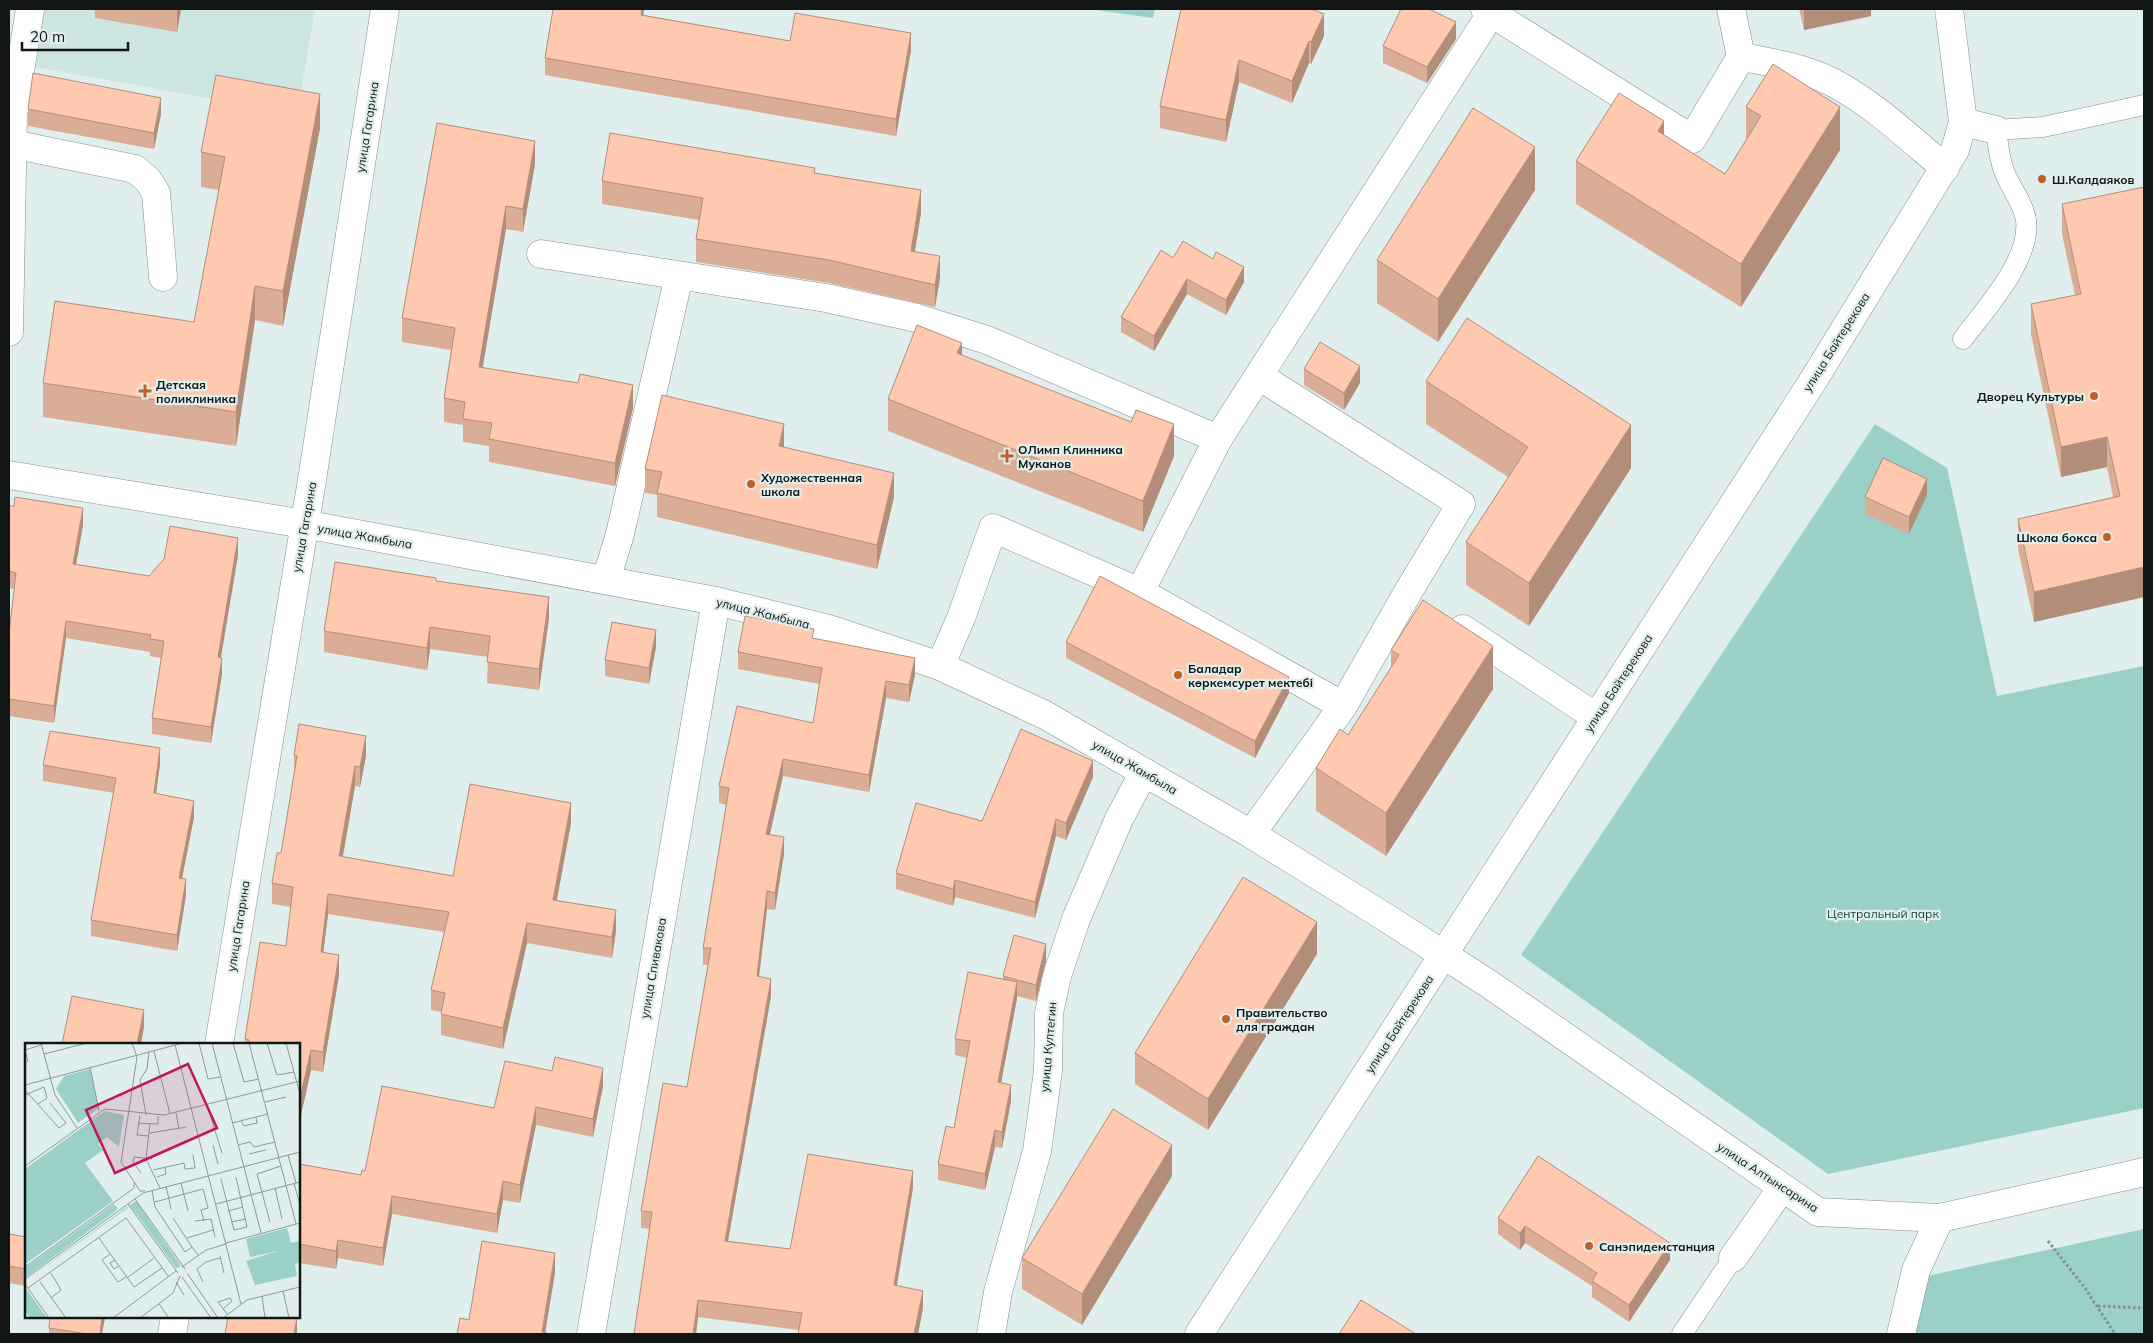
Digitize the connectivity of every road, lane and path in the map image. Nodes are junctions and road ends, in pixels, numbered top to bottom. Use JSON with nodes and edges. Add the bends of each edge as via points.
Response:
{"nodes":[{"id":1,"x":30,"y":9,"type":"edge"},
{"id":2,"x":385,"y":9,"type":"edge"},
{"id":3,"x":1731,"y":9,"type":"edge"},
{"id":4,"x":1949,"y":9,"type":"edge"},
{"id":5,"x":1490,"y":10,"type":"edge"},
{"id":6,"x":1740,"y":57,"type":"junction"},
{"id":7,"x":2144,"y":105,"type":"edge"},
{"id":8,"x":1963,"y":122,"type":"junction"},
{"id":9,"x":1996,"y":130,"type":"junction"},
{"id":10,"x":12,"y":144,"type":"junction"},
{"id":11,"x":1944,"y":168,"type":"junction"},
{"id":12,"x":541,"y":254,"type":"dead end"},
{"id":13,"x":679,"y":276,"type":"junction"},
{"id":14,"x":163,"y":277,"type":"dead end"},
{"id":15,"x":9,"y":332,"type":"edge"},
{"id":16,"x":1963,"y":339,"type":"dead end"},
{"id":17,"x":1259,"y":376,"type":"junction"},
{"id":18,"x":1218,"y":439,"type":"junction"},
{"id":19,"x":9,"y":475,"type":"edge"},
{"id":20,"x":304,"y":524,"type":"junction"},
{"id":21,"x":606,"y":580,"type":"junction"},
{"id":22,"x":1140,"y":592,"type":"junction"},
{"id":23,"x":1408,"y":592,"type":"junction"},
{"id":24,"x":716,"y":601,"type":"junction"},
{"id":25,"x":940,"y":666,"type":"junction"},
{"id":26,"x":1343,"y":706,"type":"junction"},
{"id":27,"x":1596,"y":717,"type":"junction"},
{"id":28,"x":1144,"y":772,"type":"junction"},
{"id":29,"x":1251,"y":834,"type":"junction"},
{"id":30,"x":1444,"y":955,"type":"junction"},
{"id":31,"x":219,"y":1043,"type":"edge"},
{"id":32,"x":2144,"y":1172,"type":"edge"},
{"id":33,"x":1781,"y":1189,"type":"junction"},
{"id":34,"x":1940,"y":1218,"type":"junction"},
{"id":35,"x":2048,"y":1241,"type":"dead end"},
{"id":36,"x":1733,"y":1258,"type":"joint"},
{"id":37,"x":2098,"y":1306,"type":"junction"},
{"id":38,"x":2144,"y":1308,"type":"edge"},
{"id":39,"x":174,"y":1318,"type":"edge"},
{"id":40,"x":172,"y":1334,"type":"edge"},
{"id":41,"x":591,"y":1334,"type":"edge"},
{"id":42,"x":991,"y":1334,"type":"edge"},
{"id":43,"x":1199,"y":1334,"type":"edge"},
{"id":44,"x":1682,"y":1334,"type":"edge"},
{"id":45,"x":1901,"y":1334,"type":"edge"},
{"id":46,"x":2116,"y":1334,"type":"edge"}],
"edges":[{"from":1,"to":10,"type":"street"},
{"from":2,"to":20,"type":"street","name":"улица Гагарина"},
{"from":3,"to":6,"type":"street"},
{"from":4,"to":8,"type":"street","name":"улица Байтерекова"},
{"from":5,"to":6,"type":"street","via":[[1692,139]]},
{"from":5,"to":17,"type":"street"},
{"from":6,"to":11,"type":"street","via":[[1797,68],[1832,82],[1886,118]]},
{"from":7,"to":9,"type":"lane","via":[[2043,127]]},
{"from":8,"to":9,"type":"street"},
{"from":8,"to":11,"type":"street","name":"улица Байтерекова","via":[[1955,150]]},
{"from":9,"to":16,"type":"lane","via":[[2003,169],[2026,220],[2024,236],[2016,266]]},
{"from":10,"to":14,"type":"street","via":[[135,169],[148,180],[156,193]]},
{"from":10,"to":15,"type":"street"},
{"from":11,"to":27,"type":"street","name":"улица Байтерекова","via":[[1811,384]]},
{"from":12,"to":13,"type":"street"},
{"from":13,"to":18,"type":"street","via":[[826,298],[917,318],[987,340]]},
{"from":13,"to":21,"type":"street","via":[[620,534]]},
{"from":17,"to":18,"type":"street"},
{"from":17,"to":23,"type":"street","via":[[1461,504]]},
{"from":18,"to":22,"type":"street"},
{"from":19,"to":20,"type":"street","name":"улица Жамбыла"},
{"from":20,"to":21,"type":"street","name":"улица Жамбыла"},
{"from":20,"to":31,"type":"street","name":"улица Гагарина"},
{"from":21,"to":24,"type":"street","name":"улица Жамбыла"},
{"from":22,"to":25,"type":"street","via":[[993,528]]},
{"from":22,"to":26,"type":"street"},
{"from":23,"to":26,"type":"street"},
{"from":23,"to":27,"type":"street"},
{"from":24,"to":25,"type":"street","name":"улица Жамбыла","via":[[828,628]]},
{"from":24,"to":41,"type":"street","name":"улица Спивакова"},
{"from":25,"to":28,"type":"street","name":"улица Жамбыла","via":[[1044,715]]},
{"from":26,"to":29,"type":"street"},
{"from":27,"to":30,"type":"street","name":"улица Байтерекова"},
{"from":28,"to":29,"type":"street","name":"улица Жамбыла"},
{"from":28,"to":42,"type":"street","name":"улица Култегин","via":[[1119,819],[1076,919],[1057,976],[1049,1013],[1048,1071],[1037,1151],[998,1292]]},
{"from":29,"to":30,"type":"street","name":"улица Жамбыла"},
{"from":30,"to":33,"type":"street","name":"улица Алтынсарина"},
{"from":30,"to":43,"type":"street","name":"улица Байтерекова"},
{"from":32,"to":34,"type":"street","name":"улица Алтынсарина"},
{"from":33,"to":34,"type":"street","name":"улица Алтынсарина","via":[[1818,1212]]},
{"from":33,"to":36,"type":"street"},
{"from":34,"to":45,"type":"street","via":[[1916,1270]]},
{"from":35,"to":37,"type":"path"},
{"from":36,"to":44,"type":"lane"},
{"from":37,"to":38,"type":"path"},
{"from":37,"to":46,"type":"path"},
{"from":39,"to":40,"type":"street"}]}
